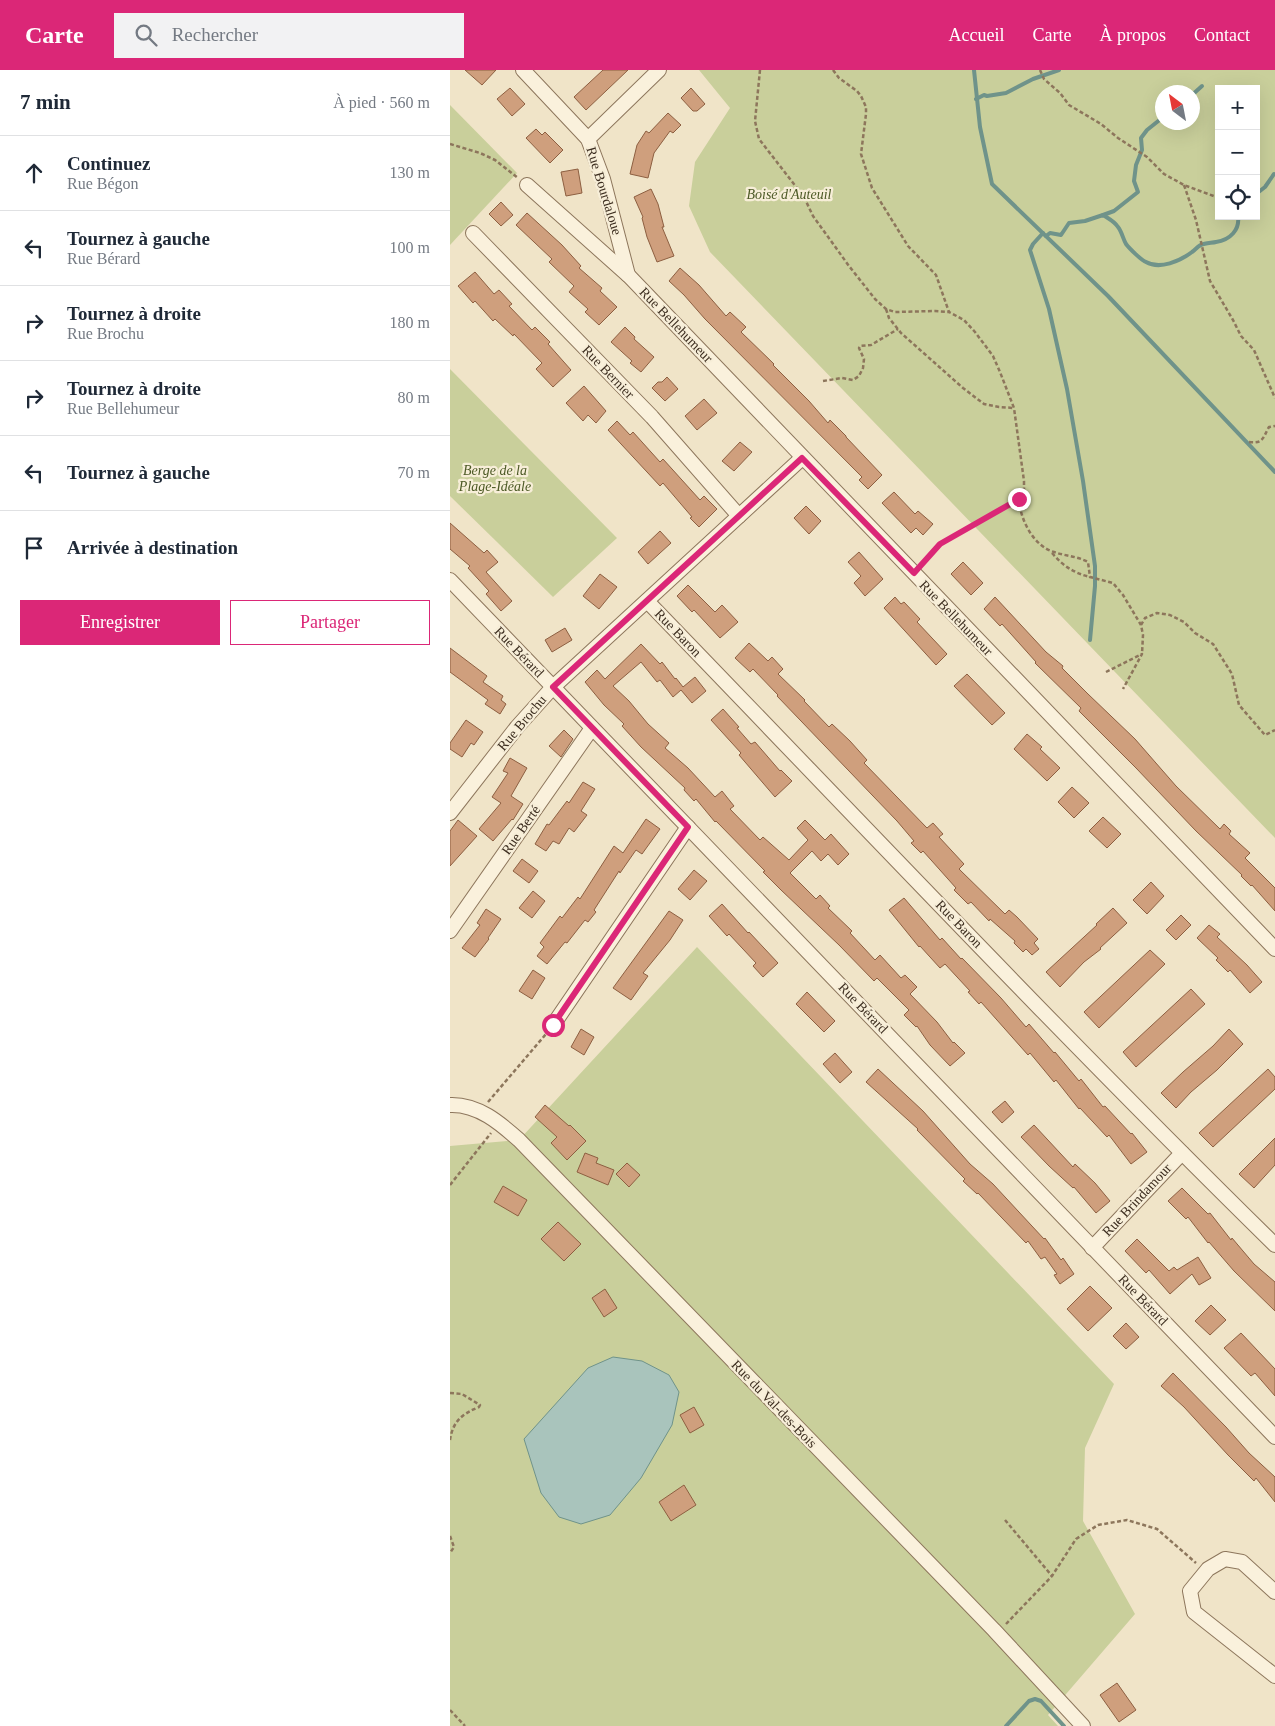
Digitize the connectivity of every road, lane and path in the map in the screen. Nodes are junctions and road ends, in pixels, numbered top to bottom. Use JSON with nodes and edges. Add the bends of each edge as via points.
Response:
{"nodes":[{"id":1,"x":523,"y":70,"type":"edge"},
{"id":2,"x":659,"y":70,"type":"edge"},
{"id":3,"x":833,"y":70,"type":"edge"},
{"id":4,"x":1040,"y":70,"type":"edge"},
{"id":5,"x":759,"y":71,"type":"edge"},
{"id":6,"x":588,"y":139,"type":"junction"},
{"id":7,"x":450,"y":144,"type":"edge"},
{"id":8,"x":527,"y":185,"type":"joint"},
{"id":9,"x":1184,"y":185,"type":"junction"},
{"id":10,"x":1215,"y":197,"type":"edge"},
{"id":11,"x":473,"y":233,"type":"dead end"},
{"id":12,"x":628,"y":276,"type":"junction"},
{"id":13,"x":886,"y":309,"type":"junction"},
{"id":14,"x":949,"y":312,"type":"junction"},
{"id":15,"x":898,"y":329,"type":"junction"},
{"id":16,"x":823,"y":381,"type":"dead end"},
{"id":17,"x":1275,"y":398,"type":"edge"},
{"id":18,"x":1014,"y":408,"type":"junction"},
{"id":19,"x":1275,"y":426,"type":"edge"},
{"id":20,"x":1249,"y":442,"type":"dead end"},
{"id":21,"x":802,"y":458,"type":"junction"},
{"id":22,"x":1019,"y":499,"type":"junction"},
{"id":23,"x":739,"y":516,"type":"junction"},
{"id":24,"x":1052,"y":552,"type":"junction"},
{"id":25,"x":914,"y":573,"type":"junction"},
{"id":26,"x":1091,"y":577,"type":"junction"},
{"id":27,"x":450,"y":580,"type":"edge"},
{"id":28,"x":647,"y":601,"type":"junction"},
{"id":29,"x":1141,"y":625,"type":"junction"},
{"id":30,"x":1142,"y":654,"type":"junction"},
{"id":31,"x":1106,"y":672,"type":"dead end"},
{"id":32,"x":553,"y":687,"type":"junction"},
{"id":33,"x":1123,"y":689,"type":"dead end"},
{"id":34,"x":592,"y":728,"type":"junction"},
{"id":35,"x":1275,"y":730,"type":"edge"},
{"id":36,"x":450,"y":814,"type":"edge"},
{"id":37,"x":688,"y":827,"type":"junction"},
{"id":38,"x":450,"y":931,"type":"edge"},
{"id":39,"x":1275,"y":949,"type":"edge"},
{"id":40,"x":553,"y":1025,"type":"joint"},
{"id":41,"x":450,"y":1105,"type":"edge"},
{"id":42,"x":480,"y":1111,"type":"junction"},
{"id":43,"x":499,"y":1122,"type":"junction"},
{"id":44,"x":1182,"y":1152,"type":"junction"},
{"id":45,"x":450,"y":1186,"type":"edge"},
{"id":46,"x":1275,"y":1245,"type":"edge"},
{"id":47,"x":1092,"y":1248,"type":"junction"},
{"id":48,"x":450,"y":1393,"type":"edge"},
{"id":49,"x":451,"y":1431,"type":"edge"},
{"id":50,"x":1275,"y":1437,"type":"edge"},
{"id":51,"x":450,"y":1440,"type":"edge"},
{"id":52,"x":1005,"y":1520,"type":"dead end"},
{"id":53,"x":450,"y":1536,"type":"edge"},
{"id":54,"x":450,"y":1553,"type":"edge"},
{"id":55,"x":1206,"y":1572,"type":"junction"},
{"id":56,"x":1052,"y":1576,"type":"junction"},
{"id":57,"x":1275,"y":1592,"type":"edge"},
{"id":58,"x":994,"y":1630,"type":"junction"},
{"id":59,"x":1275,"y":1676,"type":"edge"},
{"id":60,"x":450,"y":1710,"type":"edge"},
{"id":61,"x":465,"y":1726,"type":"edge"},
{"id":62,"x":1083,"y":1726,"type":"edge"}],
"edges":[{"from":1,"to":6,"type":"street","name":"Rue Bourdaloue"},
{"from":2,"to":6,"type":"street"},
{"from":3,"to":14,"type":"path","via":[[857,91],[866,107],[861,154],[872,188],[908,246],[936,275]]},
{"from":4,"to":9,"type":"path","via":[[1044,79],[1069,105],[1101,124],[1143,154],[1164,174]]},
{"from":5,"to":13,"type":"path","via":[[755,121],[759,139],[804,197],[835,248]]},
{"from":6,"to":12,"type":"street","name":"Rue Bourdaloue","via":[[603,179]]},
{"from":7,"to":8,"type":"path","via":[[495,160]]},
{"from":8,"to":12,"type":"street","name":"Rue Bellehumeur"},
{"from":9,"to":10,"type":"path"},
{"from":9,"to":17,"type":"path","via":[[1210,281],[1241,336],[1254,350]]},
{"from":11,"to":23,"type":"street","name":"Rue Bernier","via":[[652,416]]},
{"from":12,"to":21,"type":"street","name":"Rue Bellehumeur"},
{"from":13,"to":14,"type":"path","via":[[895,312]]},
{"from":13,"to":15,"type":"path"},
{"from":14,"to":18,"type":"path","via":[[964,320],[993,356]]},
{"from":15,"to":16,"type":"path","via":[[872,345],[860,346],[864,359],[860,376],[854,380]]},
{"from":15,"to":18,"type":"path","via":[[984,404]]},
{"from":18,"to":22,"type":"path","via":[[1024,481],[1024,491]]},
{"from":19,"to":20,"type":"path","via":[[1269,427],[1264,439]]},
{"from":21,"to":23,"type":"street","name":"Rue Brochu"},
{"from":21,"to":25,"type":"street","name":"Rue Bellehumeur"},
{"from":22,"to":24,"type":"path","via":[[1019,508],[1029,531]]},
{"from":22,"to":25,"type":"path","via":[[940,544]]},
{"from":23,"to":28,"type":"street","name":"Rue Brochu"},
{"from":24,"to":26,"type":"path","via":[[1073,572]]},
{"from":24,"to":26,"type":"path","via":[[1088,562]]},
{"from":25,"to":39,"type":"street","name":"Rue Bellehumeur"},
{"from":26,"to":29,"type":"path","via":[[1113,583]]},
{"from":27,"to":32,"type":"street","name":"Rue Bérard"},
{"from":28,"to":32,"type":"street","name":"Rue Brochu"},
{"from":28,"to":44,"type":"street","name":"Rue Baron"},
{"from":29,"to":30,"type":"path"},
{"from":29,"to":35,"type":"path","via":[[1145,618],[1157,613],[1170,615],[1213,644],[1232,674],[1239,705],[1265,735]]},
{"from":30,"to":31,"type":"path"},
{"from":30,"to":33,"type":"path"},
{"from":32,"to":34,"type":"street","name":"Rue Bérard"},
{"from":32,"to":36,"type":"street","name":"Rue Brochu","via":[[517,727]]},
{"from":34,"to":37,"type":"street","name":"Rue Bérard"},
{"from":34,"to":38,"type":"street","name":"Rue Berté"},
{"from":37,"to":40,"type":"street"},
{"from":37,"to":47,"type":"street","name":"Rue Bérard"},
{"from":40,"to":42,"type":"path"},
{"from":41,"to":42,"type":"street","name":"Rue du Val-des-Bois","via":[[458,1104]]},
{"from":42,"to":43,"type":"street","name":"Rue du Val-des-Bois"},
{"from":43,"to":45,"type":"path"},
{"from":43,"to":58,"type":"street","name":"Rue du Val-des-Bois"},
{"from":44,"to":46,"type":"street","name":"Rue Baron"},
{"from":44,"to":47,"type":"street","name":"Rue Brindamour"},
{"from":47,"to":50,"type":"street","name":"Rue Bérard"},
{"from":48,"to":49,"type":"path","via":[[462,1394],[480,1404],[458,1419]]},
{"from":49,"to":51,"type":"path"},
{"from":52,"to":56,"type":"path"},
{"from":53,"to":54,"type":"path","via":[[454,1547]]},
{"from":55,"to":56,"type":"path","via":[[1157,1529],[1127,1520],[1098,1525],[1076,1539]]},
{"from":55,"to":57,"type":"street","via":[[1225,1559],[1242,1562]]},
{"from":55,"to":59,"type":"street","via":[[1190,1591],[1194,1612]]},
{"from":56,"to":58,"type":"path","via":[[1006,1625]]},
{"from":58,"to":62,"type":"street","name":"Rue du Val-des-Bois"},
{"from":60,"to":61,"type":"path"}]}
